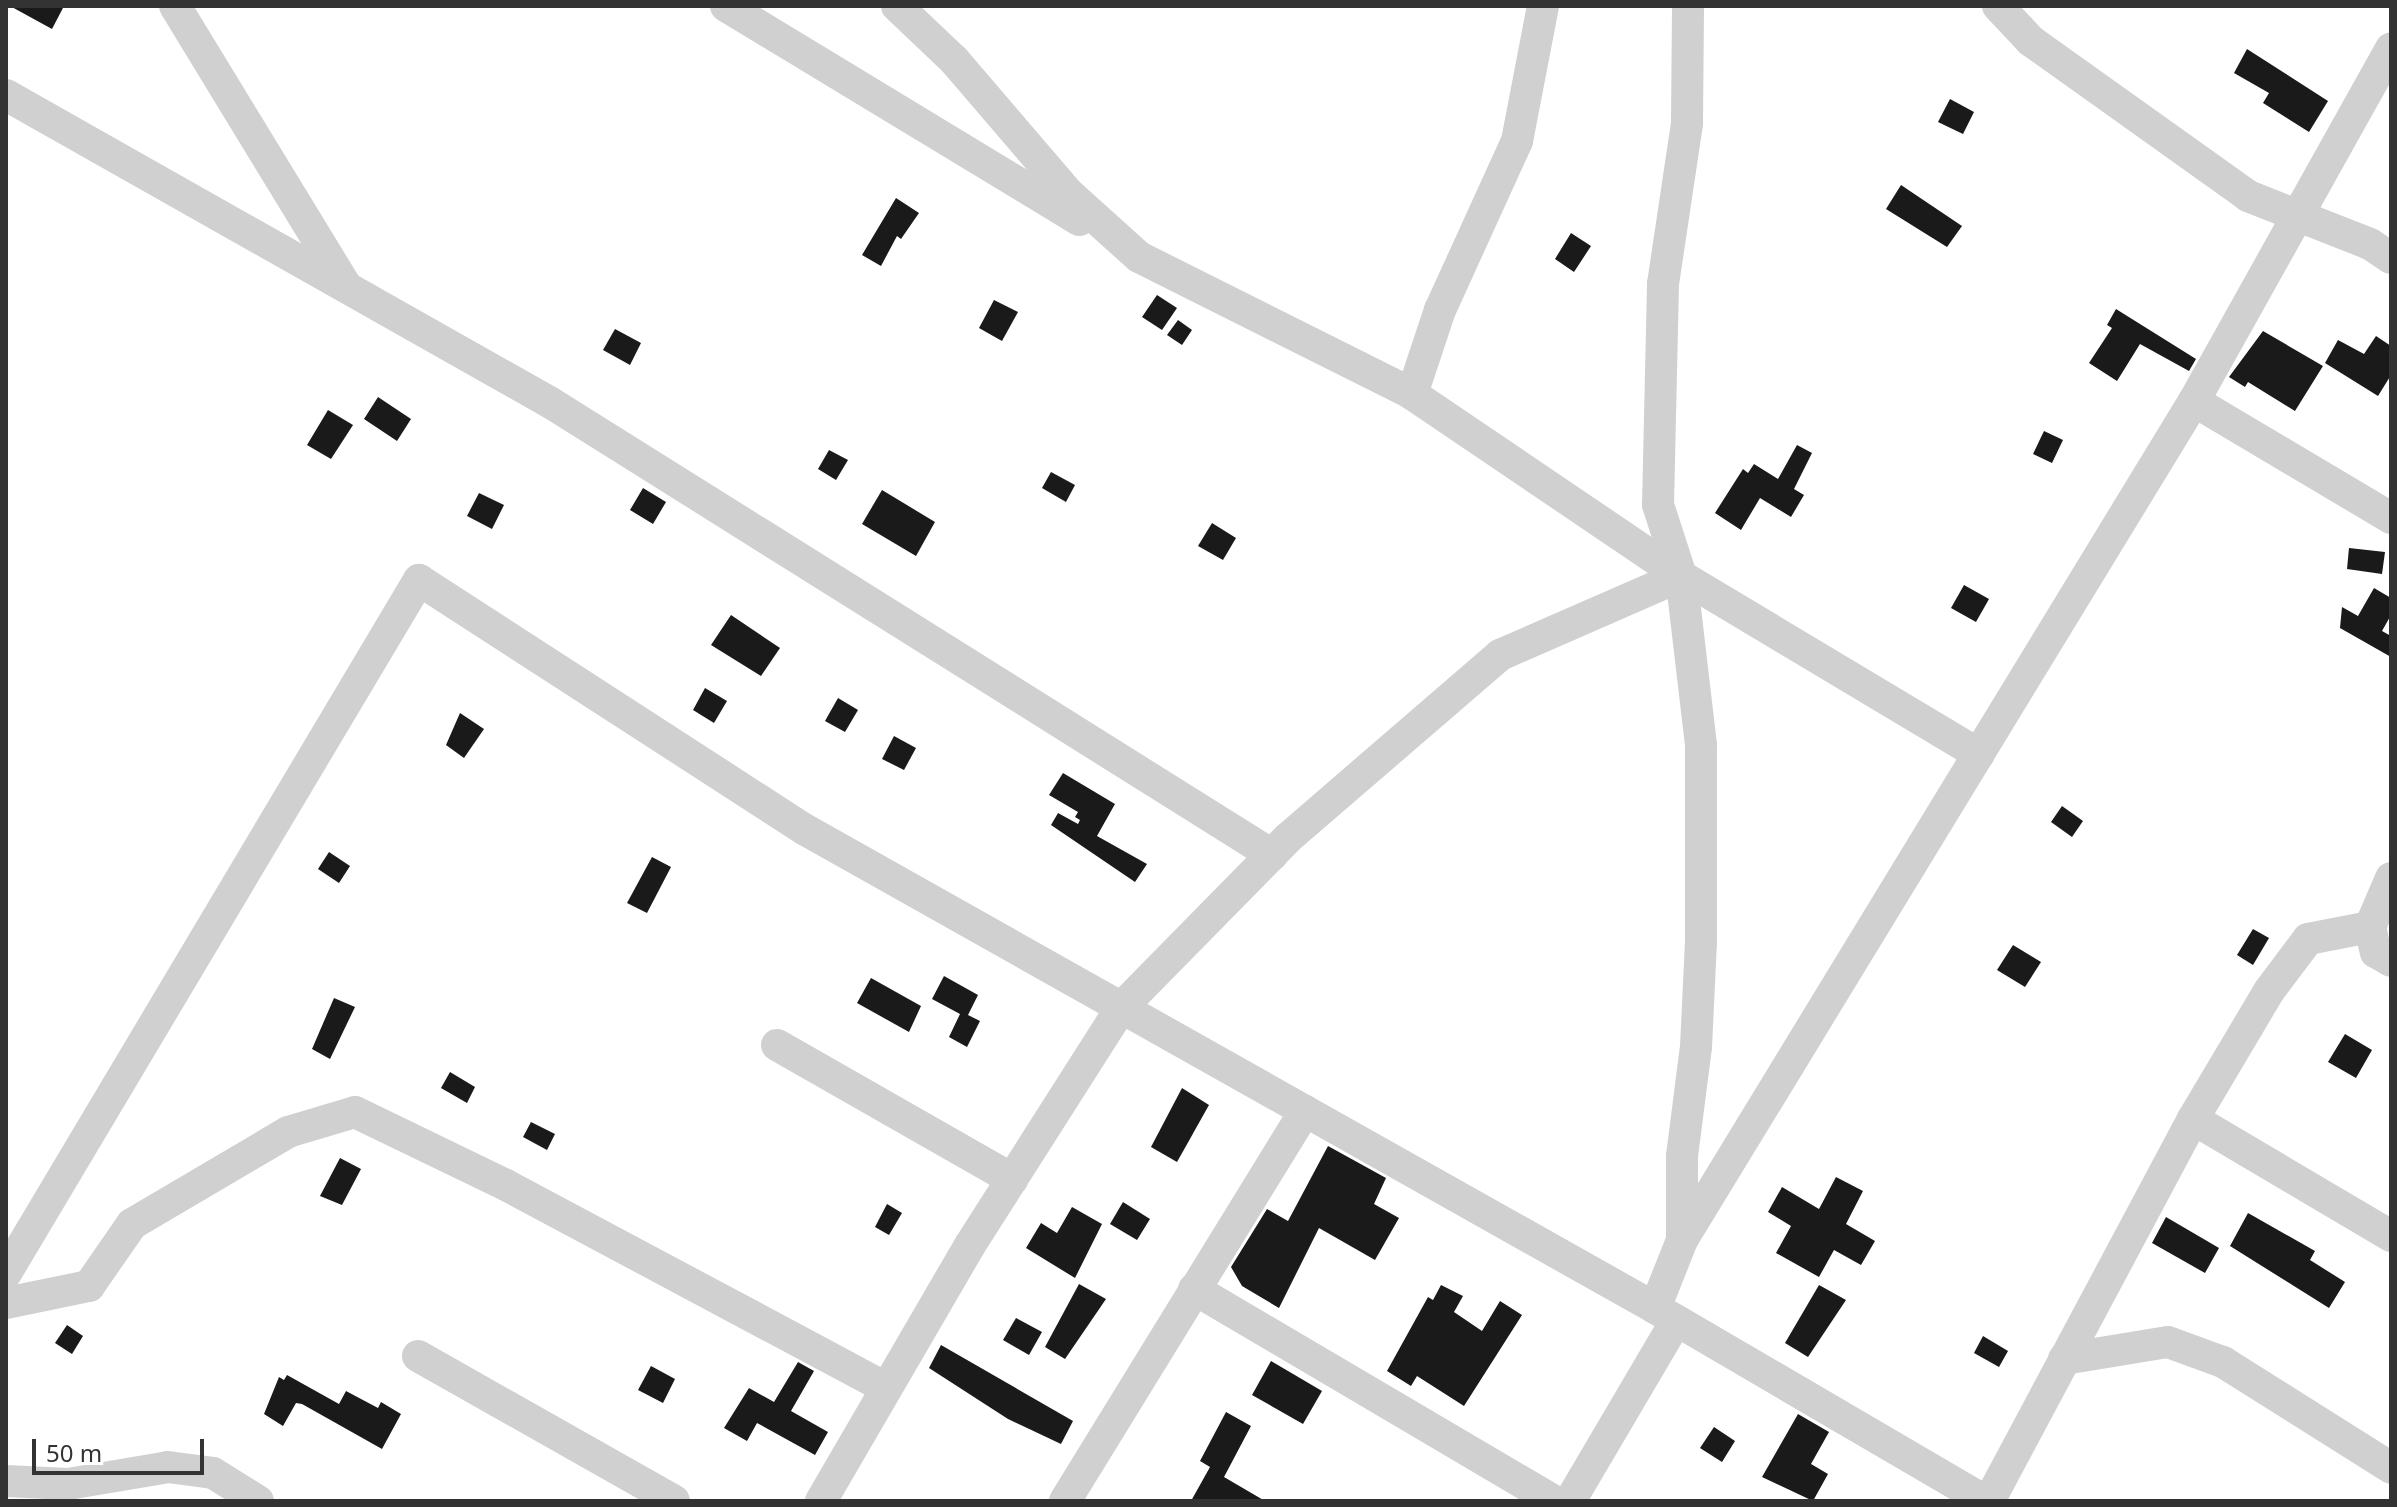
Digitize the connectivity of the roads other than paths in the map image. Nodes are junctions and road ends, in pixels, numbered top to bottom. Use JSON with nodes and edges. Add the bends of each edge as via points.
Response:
{"nodes":[{"id":1,"x":175,"y":6,"type":"edge"},
{"id":2,"x":726,"y":6,"type":"edge"},
{"id":3,"x":897,"y":6,"type":"edge"},
{"id":4,"x":1543,"y":6,"type":"edge"},
{"id":5,"x":1688,"y":6,"type":"edge"},
{"id":6,"x":1998,"y":6,"type":"edge"},
{"id":7,"x":2391,"y":48,"type":"edge"},
{"id":8,"x":6,"y":95,"type":"edge"},
{"id":9,"x":2297,"y":217,"type":"junction"},
{"id":10,"x":1139,"y":257,"type":"junction"},
{"id":11,"x":2391,"y":258,"type":"edge"},
{"id":12,"x":346,"y":288,"type":"junction"},
{"id":13,"x":1412,"y":394,"type":"junction"},
{"id":14,"x":2194,"y":401,"type":"junction"},
{"id":15,"x":2391,"y":518,"type":"edge"},
{"id":16,"x":1681,"y":576,"type":"junction"},
{"id":17,"x":1979,"y":754,"type":"junction"},
{"id":18,"x":1272,"y":855,"type":"junction"},
{"id":19,"x":2391,"y":878,"type":"edge"},
{"id":20,"x":2370,"y":927,"type":"junction"},
{"id":21,"x":2391,"y":961,"type":"edge"},
{"id":22,"x":1121,"y":1008,"type":"junction"},
{"id":23,"x":777,"y":1045,"type":"dead end"},
{"id":24,"x":1305,"y":1111,"type":"junction"},
{"id":25,"x":2193,"y":1119,"type":"junction"},
{"id":26,"x":1012,"y":1179,"type":"junction"},
{"id":27,"x":2391,"y":1236,"type":"edge"},
{"id":28,"x":1682,"y":1240,"type":"junction"},
{"id":29,"x":6,"y":1273,"type":"edge"},
{"id":30,"x":1194,"y":1289,"type":"junction"},
{"id":31,"x":6,"y":1303,"type":"edge"},
{"id":32,"x":1666,"y":1314,"type":"junction"},
{"id":33,"x":418,"y":1356,"type":"dead end"},
{"id":34,"x":2064,"y":1359,"type":"junction"},
{"id":35,"x":886,"y":1388,"type":"junction"},
{"id":36,"x":2391,"y":1468,"type":"edge"},
{"id":37,"x":6,"y":1481,"type":"edge"},
{"id":38,"x":112,"y":1488,"type":"edge"},
{"id":39,"x":258,"y":1501,"type":"edge"},
{"id":40,"x":674,"y":1501,"type":"edge"},
{"id":41,"x":821,"y":1501,"type":"edge"},
{"id":42,"x":1065,"y":1501,"type":"edge"},
{"id":43,"x":1554,"y":1501,"type":"edge"},
{"id":44,"x":1570,"y":1501,"type":"edge"},
{"id":45,"x":1987,"y":1501,"type":"edge"}],
"edges":[{"from":1,"to":12,"type":"street"},
{"from":2,"to":10,"type":"street"},
{"from":3,"to":10,"type":"street","via":[[954,60],[1069,194]]},
{"from":4,"to":13,"type":"street","via":[[1517,141],[1445,297]]},
{"from":5,"to":16,"type":"street","via":[[1687,123],[1663,284],[1658,505]]},
{"from":6,"to":9,"type":"street","via":[[2031,41],[2164,140],[2248,196]]},
{"from":7,"to":9,"type":"street"},
{"from":8,"to":12,"type":"street"},
{"from":9,"to":11,"type":"street","via":[[2370,244]]},
{"from":9,"to":14,"type":"street"},
{"from":10,"to":13,"type":"street"},
{"from":12,"to":18,"type":"street","via":[[551,403]]},
{"from":13,"to":16,"type":"street"},
{"from":14,"to":15,"type":"street"},
{"from":14,"to":17,"type":"street"},
{"from":16,"to":17,"type":"street"},
{"from":16,"to":18,"type":"street","via":[[1500,655]]},
{"from":16,"to":28,"type":"street","via":[[1701,745],[1701,942],[1696,1047],[1682,1156]]},
{"from":17,"to":28,"type":"street"},
{"from":18,"to":22,"type":"street"},
{"from":19,"to":20,"type":"street"},
{"from":20,"to":21,"type":"street","via":[[2376,952]]},
{"from":20,"to":25,"type":"street","via":[[2308,939],[2269,991]]},
{"from":22,"to":24,"type":"street"},
{"from":22,"to":26,"type":"street"},
{"from":22,"to":29,"type":"street","via":[[804,829],[419,580]]},
{"from":23,"to":26,"type":"street"},
{"from":24,"to":30,"type":"street"},
{"from":24,"to":32,"type":"street"},
{"from":25,"to":27,"type":"street"},
{"from":25,"to":34,"type":"street"},
{"from":26,"to":35,"type":"street"},
{"from":28,"to":32,"type":"street"},
{"from":30,"to":42,"type":"street"},
{"from":30,"to":43,"type":"street"},
{"from":31,"to":35,"type":"street","via":[[89,1286],[132,1224],[288,1132],[355,1112],[506,1185]]},
{"from":32,"to":44,"type":"street"},
{"from":32,"to":45,"type":"street"},
{"from":33,"to":40,"type":"street"},
{"from":34,"to":36,"type":"street","via":[[2168,1342],[2223,1362]]},
{"from":34,"to":45,"type":"street"},
{"from":35,"to":41,"type":"street"},
{"from":37,"to":38,"type":"street"},
{"from":38,"to":39,"type":"street","via":[[168,1467],[213,1473]]}]}
